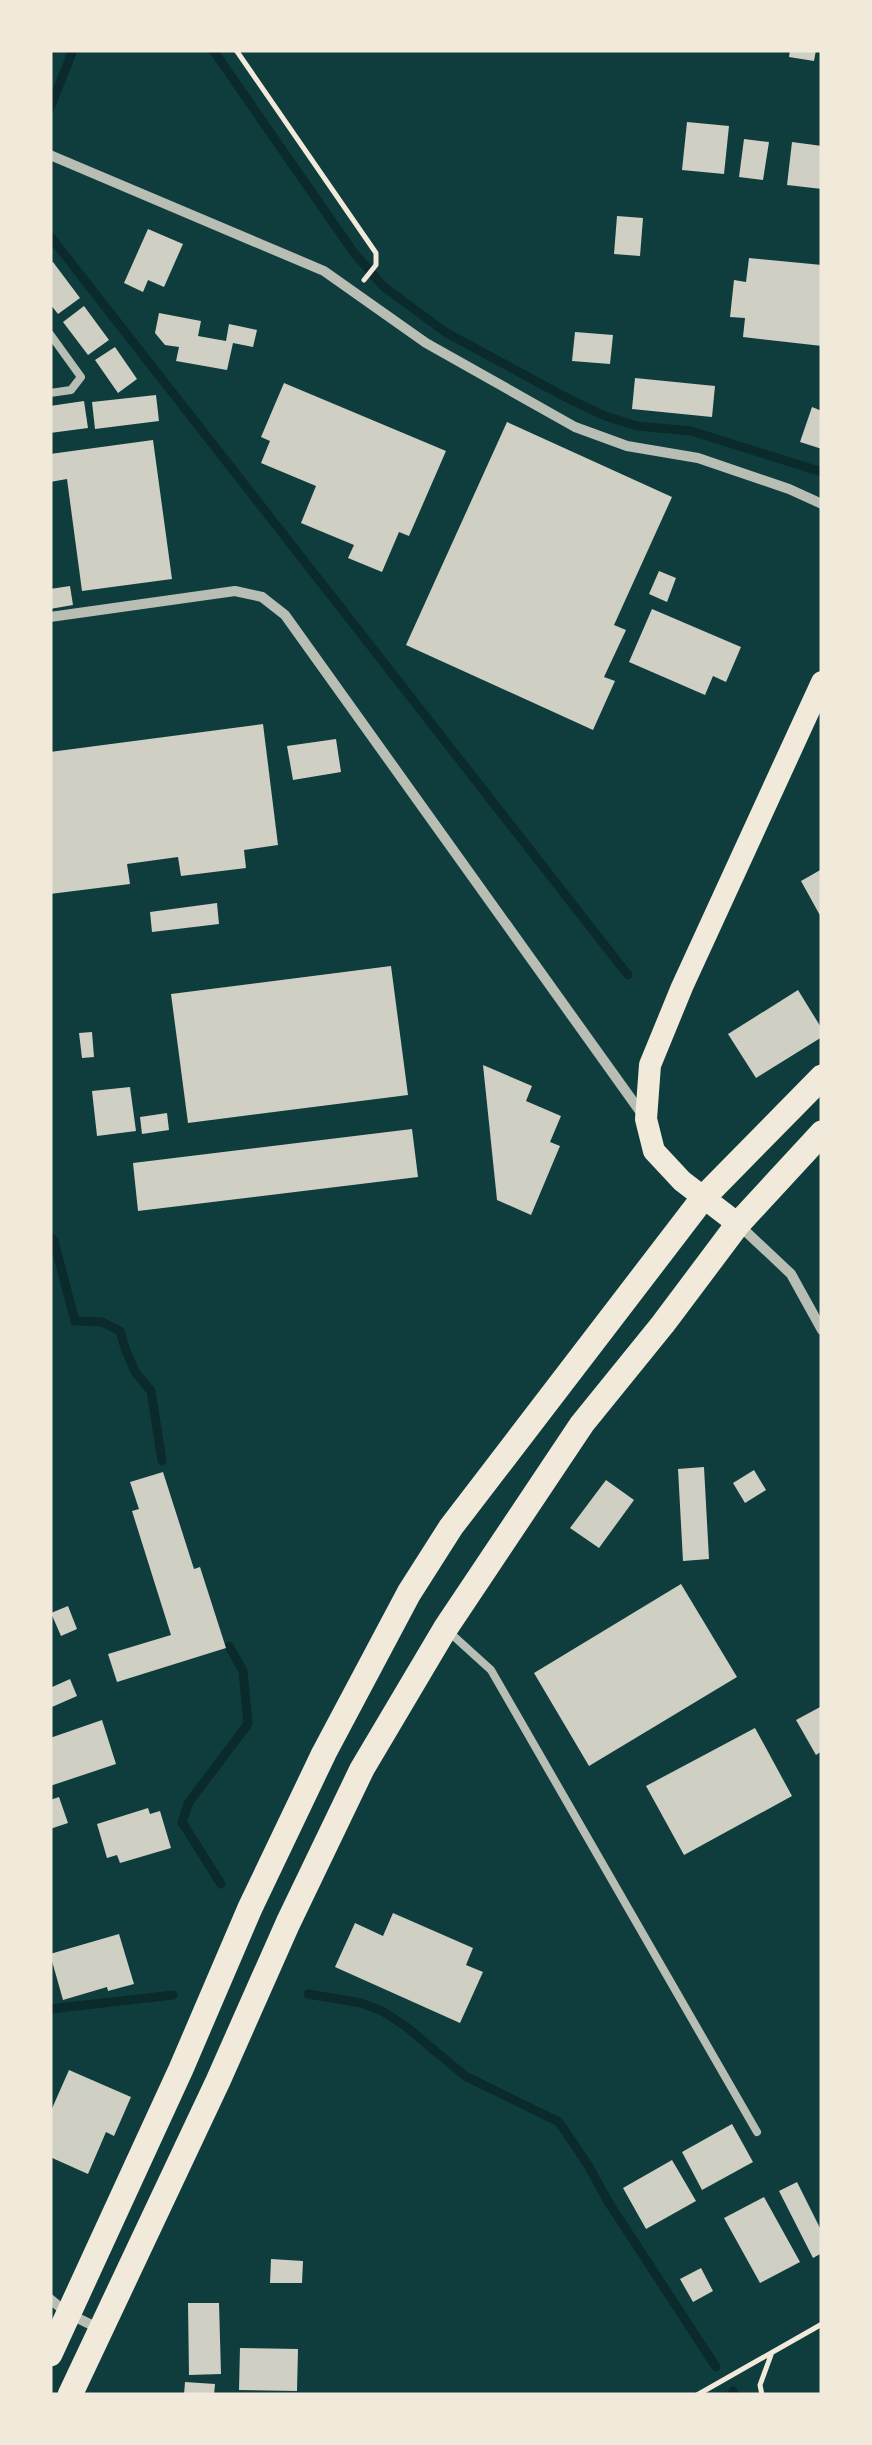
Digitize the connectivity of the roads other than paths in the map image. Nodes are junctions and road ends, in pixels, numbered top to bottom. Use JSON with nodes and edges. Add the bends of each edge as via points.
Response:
{"nodes":[{"id":1,"x":51,"y":155,"type":"edge"},
{"id":2,"x":50,"y":334,"type":"edge"},
{"id":3,"x":50,"y":392,"type":"edge"},
{"id":4,"x":822,"y":504,"type":"edge"},
{"id":5,"x":50,"y":616,"type":"edge"},
{"id":6,"x":822,"y":682,"type":"edge"},
{"id":7,"x":822,"y":1077,"type":"edge"},
{"id":8,"x":646,"y":1119,"type":"junction"},
{"id":9,"x":822,"y":1133,"type":"edge"},
{"id":10,"x":703,"y":1198,"type":"junction"},
{"id":11,"x":738,"y":1224,"type":"junction"},
{"id":12,"x":822,"y":1330,"type":"edge"},
{"id":13,"x":445,"y":1628,"type":"junction"},
{"id":14,"x":757,"y":2132,"type":"dead end"},
{"id":15,"x":59,"y":2306,"type":"edge"},
{"id":16,"x":100,"y":2329,"type":"junction"},
{"id":17,"x":50,"y":2354,"type":"edge"},
{"id":18,"x":70,"y":2395,"type":"edge"}],
"edges":[{"from":1,"to":4,"type":"street","via":[[324,271],[426,343],[575,427],[626,446],[698,458]]},
{"from":2,"to":3,"type":"lane","via":[[80,377],[71,390]]},
{"from":5,"to":8,"type":"street","via":[[236,590],[262,596],[285,615]]},
{"from":6,"to":8,"type":"main road","via":[[650,1065]]},
{"from":7,"to":10,"type":"highway"},
{"from":8,"to":10,"type":"main road","via":[[654,1151]]},
{"from":9,"to":11,"type":"highway"},
{"from":10,"to":11,"type":"main road"},
{"from":10,"to":15,"type":"highway","via":[[450,1527],[409,1594],[324,1753],[181,2069]]},
{"from":11,"to":12,"type":"street","via":[[791,1274]]},
{"from":11,"to":13,"type":"highway","via":[[582,1424]]},
{"from":13,"to":14,"type":"lane","via":[[491,1670]]},
{"from":13,"to":16,"type":"highway","via":[[362,1769]]},
{"from":15,"to":16,"type":"street"},
{"from":15,"to":17,"type":"highway"},
{"from":16,"to":18,"type":"highway"}]}
